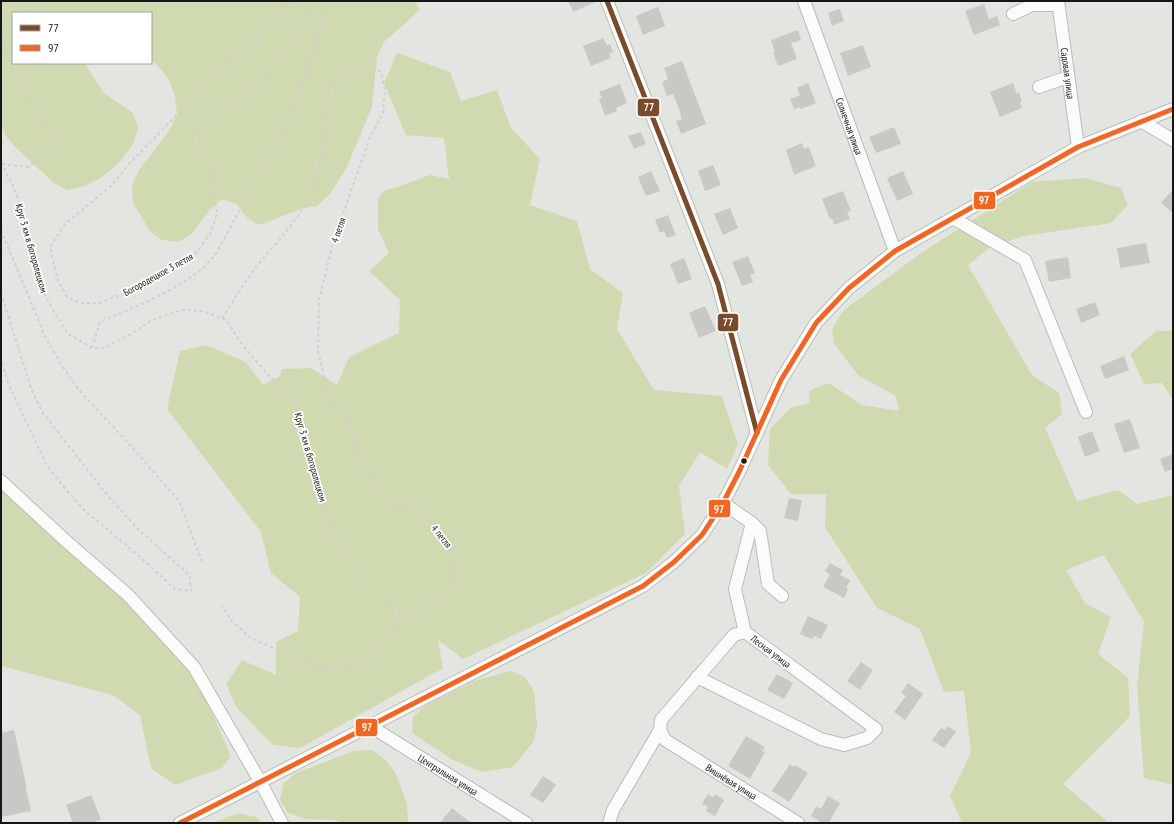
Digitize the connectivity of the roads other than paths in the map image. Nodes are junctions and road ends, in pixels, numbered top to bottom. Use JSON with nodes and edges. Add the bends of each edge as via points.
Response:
{"nodes":[{"id":1,"x":607,"y":1,"type":"edge"},
{"id":2,"x":804,"y":1,"type":"edge"},
{"id":3,"x":1058,"y":3,"type":"edge"},
{"id":4,"x":1013,"y":14,"type":"dead end"},
{"id":5,"x":1068,"y":77,"type":"junction"},
{"id":6,"x":1039,"y":87,"type":"dead end"},
{"id":7,"x":1173,"y":109,"type":"edge"},
{"id":8,"x":1141,"y":121,"type":"junction"},
{"id":9,"x":1173,"y":140,"type":"edge"},
{"id":10,"x":1078,"y":146,"type":"junction"},
{"id":11,"x":953,"y":218,"type":"junction"},
{"id":12,"x":895,"y":252,"type":"junction"},
{"id":13,"x":1086,"y":412,"type":"dead end"},
{"id":14,"x":757,"y":433,"type":"junction"},
{"id":15,"x":1,"y":481,"type":"edge"},
{"id":16,"x":723,"y":503,"type":"junction"},
{"id":17,"x":752,"y":523,"type":"junction"},
{"id":18,"x":782,"y":596,"type":"dead end"},
{"id":19,"x":745,"y":632,"type":"junction"},
{"id":20,"x":697,"y":677,"type":"junction"},
{"id":21,"x":370,"y":726,"type":"junction"},
{"id":22,"x":663,"y":735,"type":"junction"},
{"id":23,"x":261,"y":783,"type":"junction"},
{"id":24,"x":180,"y":823,"type":"edge"},
{"id":25,"x":282,"y":823,"type":"edge"},
{"id":26,"x":526,"y":823,"type":"edge"},
{"id":27,"x":609,"y":823,"type":"edge"},
{"id":28,"x":798,"y":823,"type":"edge"}],
"edges":[{"from":1,"to":14,"type":"street","via":[[718,284]]},
{"from":2,"to":12,"type":"street","name":"Солнечная улица"},
{"from":3,"to":4,"type":"street","via":[[1032,5]]},
{"from":3,"to":5,"type":"street","name":"Садовая улица"},
{"from":5,"to":6,"type":"street"},
{"from":5,"to":10,"type":"street","name":"Садовая улица"},
{"from":7,"to":8,"type":"street"},
{"from":8,"to":9,"type":"street"},
{"from":8,"to":10,"type":"street"},
{"from":10,"to":11,"type":"street"},
{"from":11,"to":12,"type":"street"},
{"from":11,"to":13,"type":"street","via":[[1025,260]]},
{"from":12,"to":14,"type":"street","via":[[849,288],[816,323],[782,380]]},
{"from":14,"to":16,"type":"street"},
{"from":15,"to":23,"type":"street","via":[[128,595],[194,667]]},
{"from":16,"to":17,"type":"street"},
{"from":16,"to":21,"type":"street","via":[[702,535],[674,562],[643,586]]},
{"from":17,"to":18,"type":"street","via":[[760,531],[768,584]]},
{"from":17,"to":19,"type":"street","name":"Лесная улица","via":[[736,589]]},
{"from":19,"to":20,"type":"street","via":[[734,635]]},
{"from":19,"to":20,"type":"street","name":"Лесная улица","via":[[876,729],[867,738],[844,745],[821,739]]},
{"from":20,"to":22,"type":"street","via":[[661,720]]},
{"from":21,"to":23,"type":"street"},
{"from":21,"to":26,"type":"street","name":"Центральная улица"},
{"from":22,"to":27,"type":"street","via":[[613,810]]},
{"from":22,"to":28,"type":"street","name":"Вишнёвая улица"},
{"from":23,"to":24,"type":"street"},
{"from":23,"to":25,"type":"street"}]}
